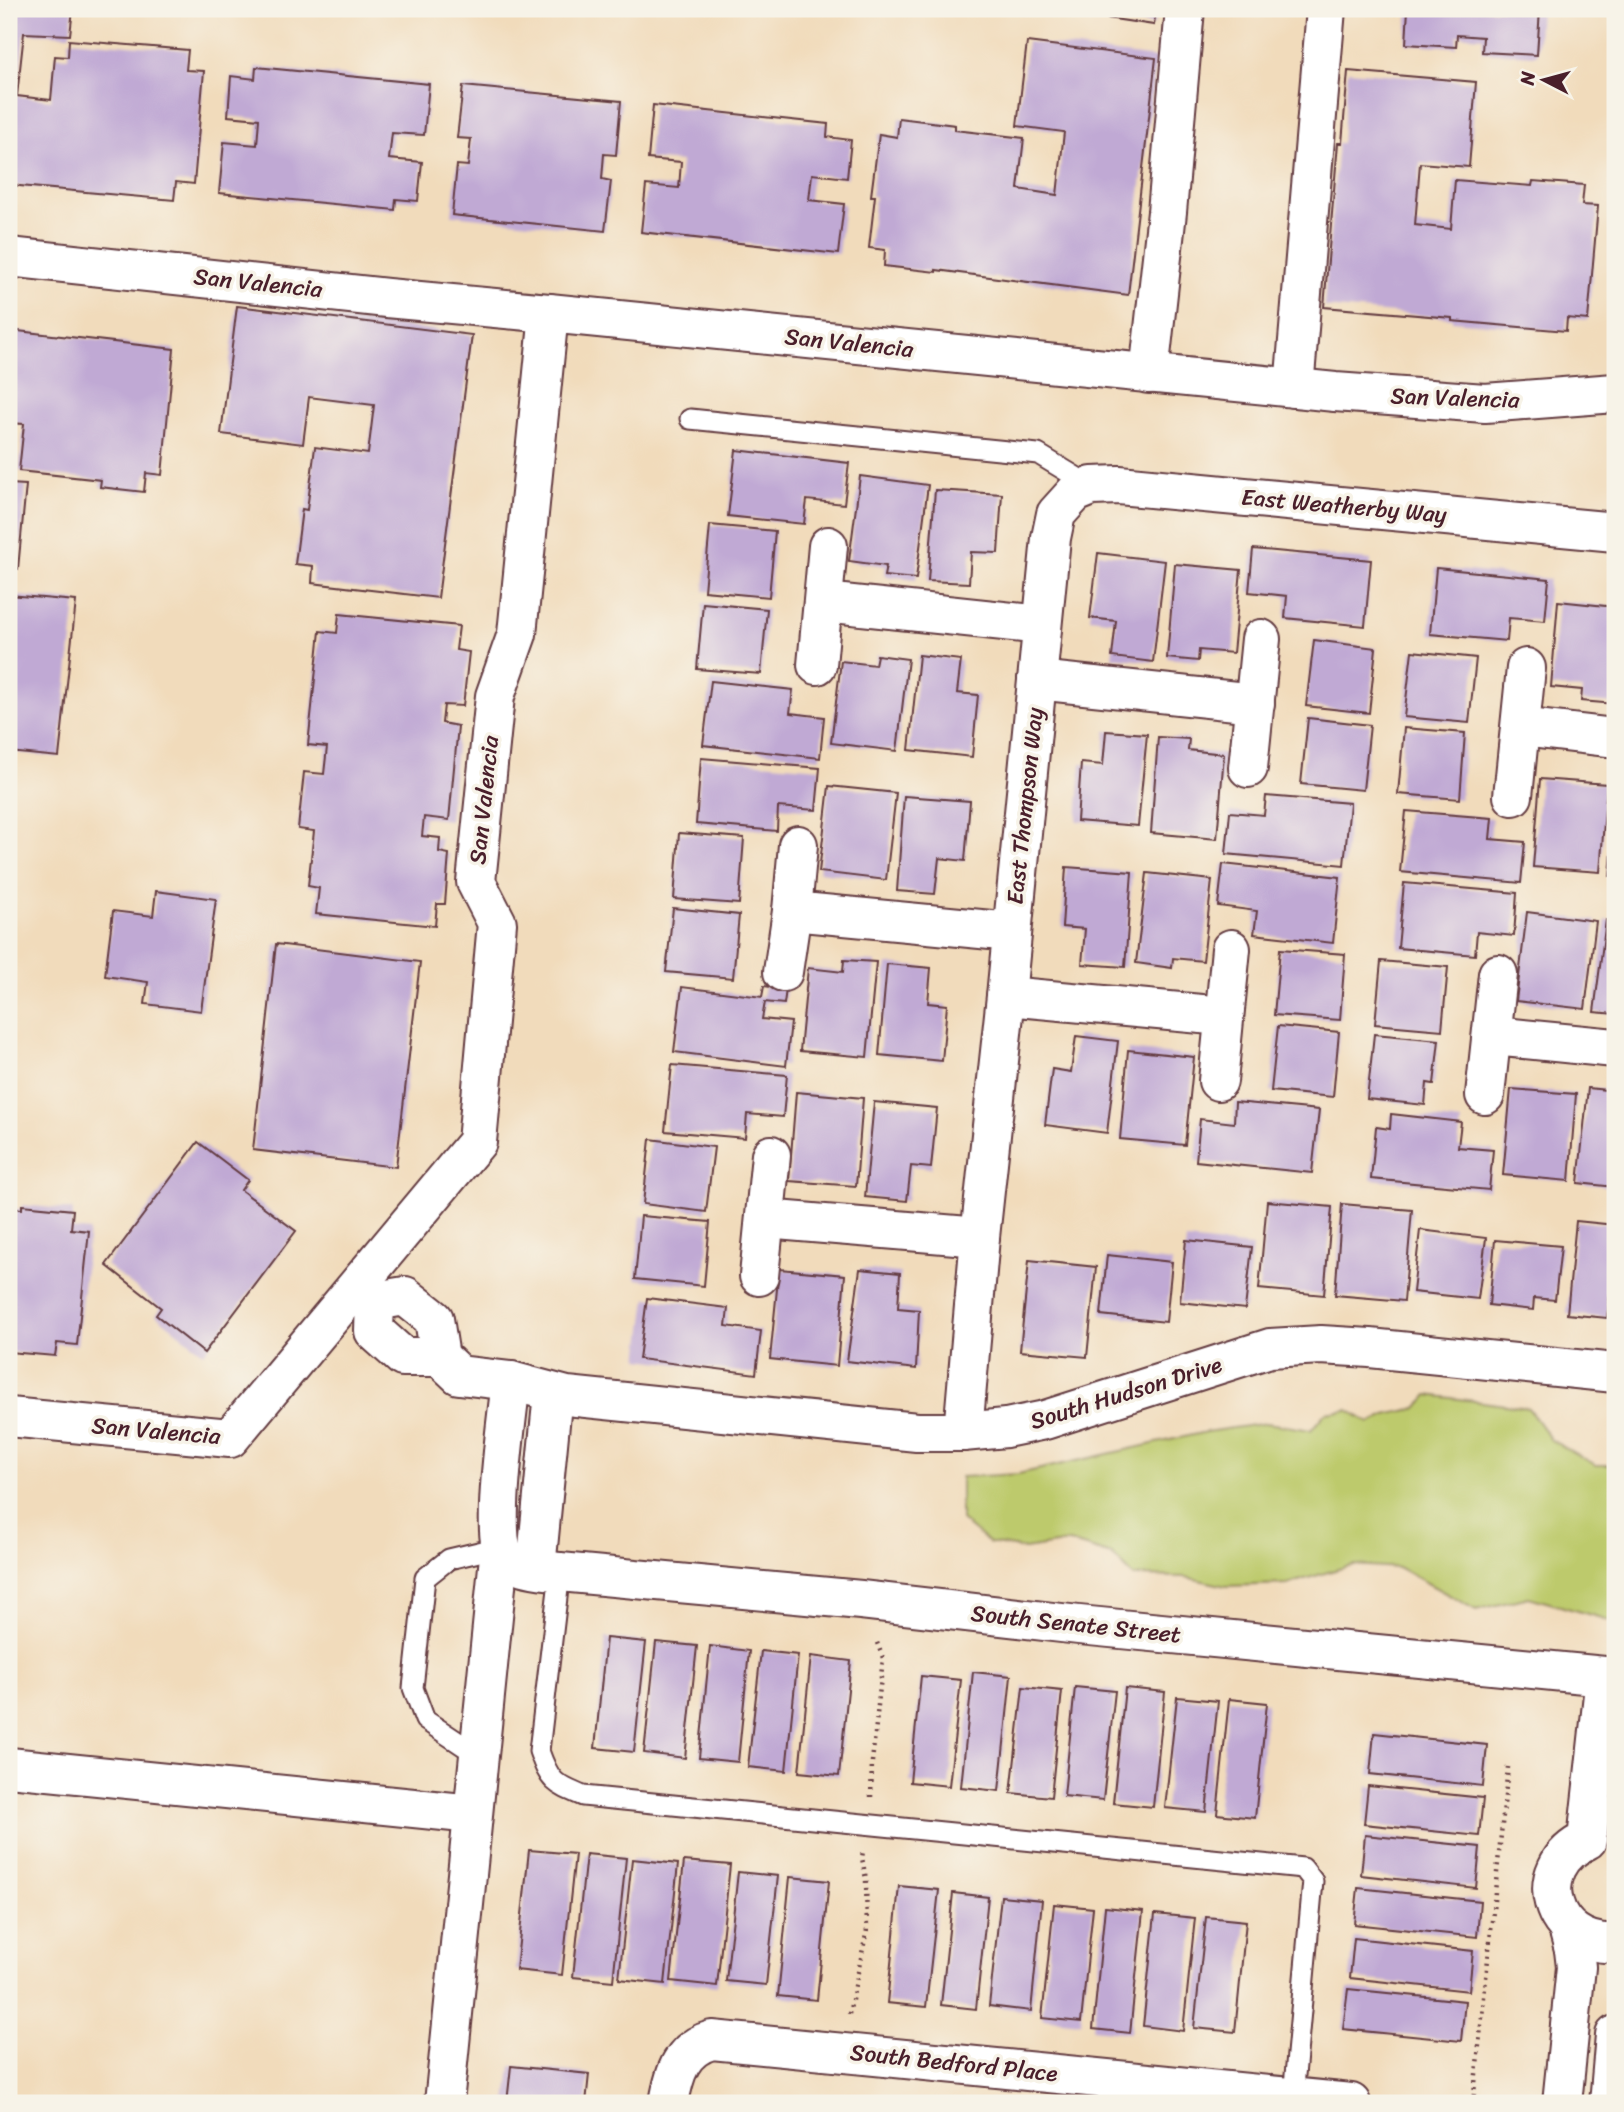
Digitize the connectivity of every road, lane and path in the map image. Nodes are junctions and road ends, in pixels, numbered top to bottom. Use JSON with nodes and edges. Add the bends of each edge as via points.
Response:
{"nodes":[{"id":1,"x":1185,"y":9,"type":"edge"},
{"id":2,"x":1326,"y":9,"type":"edge"},
{"id":3,"x":9,"y":257,"type":"edge"},
{"id":4,"x":549,"y":313,"type":"junction"},
{"id":5,"x":1149,"y":374,"type":"junction"},
{"id":6,"x":1294,"y":388,"type":"junction"},
{"id":7,"x":1615,"y":393,"type":"edge"},
{"id":8,"x":690,"y":419,"type":"dead end"},
{"id":9,"x":1084,"y":490,"type":"junction"},
{"id":10,"x":1615,"y":532,"type":"edge"},
{"id":11,"x":828,"y":546,"type":"dead end"},
{"id":12,"x":824,"y":602,"type":"junction"},
{"id":13,"x":1042,"y":625,"type":"junction"},
{"id":14,"x":1261,"y":639,"type":"dead end"},
{"id":15,"x":817,"y":665,"type":"dead end"},
{"id":16,"x":1526,"y":668,"type":"dead end"},
{"id":17,"x":1037,"y":680,"type":"junction"},
{"id":18,"x":1255,"y":703,"type":"junction"},
{"id":19,"x":1521,"y":727,"type":"junction"},
{"id":20,"x":1615,"y":738,"type":"edge"},
{"id":21,"x":1248,"y":768,"type":"dead end"},
{"id":22,"x":1513,"y":796,"type":"dead end"},
{"id":23,"x":798,"y":845,"type":"dead end"},
{"id":24,"x":792,"y":911,"type":"junction"},
{"id":25,"x":1012,"y":932,"type":"junction"},
{"id":26,"x":1231,"y":949,"type":"dead end"},
{"id":27,"x":783,"y":972,"type":"dead end"},
{"id":28,"x":1498,"y":974,"type":"dead end"},
{"id":29,"x":1006,"y":996,"type":"junction"},
{"id":30,"x":1223,"y":1016,"type":"junction"},
{"id":31,"x":1493,"y":1036,"type":"junction"},
{"id":32,"x":1615,"y":1048,"type":"edge"},
{"id":33,"x":1218,"y":1081,"type":"dead end"},
{"id":34,"x":1485,"y":1095,"type":"dead end"},
{"id":35,"x":771,"y":1155,"type":"dead end"},
{"id":36,"x":765,"y":1219,"type":"junction"},
{"id":37,"x":980,"y":1237,"type":"junction"},
{"id":38,"x":759,"y":1276,"type":"dead end"},
{"id":39,"x":366,"y":1293,"type":"junction"},
{"id":40,"x":1615,"y":1373,"type":"edge"},
{"id":41,"x":511,"y":1381,"type":"junction"},
{"id":42,"x":553,"y":1393,"type":"junction"},
{"id":43,"x":9,"y":1417,"type":"edge"},
{"id":44,"x":963,"y":1432,"type":"junction"},
{"id":45,"x":500,"y":1548,"type":"junction"},
{"id":46,"x":548,"y":1570,"type":"junction"},
{"id":47,"x":1610,"y":1677,"type":"edge"},
{"id":48,"x":479,"y":1756,"type":"junction"},
{"id":49,"x":9,"y":1767,"type":"edge"},
{"id":50,"x":1508,"y":1767,"type":"dead end"},
{"id":51,"x":473,"y":1814,"type":"junction"},
{"id":52,"x":1568,"y":1928,"type":"junction"},
{"id":53,"x":1615,"y":1943,"type":"edge"},
{"id":54,"x":1615,"y":2035,"type":"edge"},
{"id":55,"x":1038,"y":2088,"type":"edge"},
{"id":56,"x":1293,"y":2097,"type":"junction"},
{"id":57,"x":444,"y":2103,"type":"edge"},
{"id":58,"x":669,"y":2103,"type":"edge"},
{"id":59,"x":1351,"y":2103,"type":"edge"},
{"id":60,"x":1473,"y":2103,"type":"edge"},
{"id":61,"x":1562,"y":2103,"type":"edge"},
{"id":62,"x":1609,"y":2103,"type":"edge"}],
"edges":[{"from":1,"to":5,"type":"street"},
{"from":2,"to":6,"type":"street"},
{"from":3,"to":4,"type":"street","name":"San Valencia"},
{"from":4,"to":5,"type":"street","name":"San Valencia"},
{"from":4,"to":39,"type":"street","name":"San Valencia","via":[[517,634],[495,696],[476,882],[497,922],[477,1142]]},
{"from":5,"to":6,"type":"street","name":"San Valencia"},
{"from":6,"to":7,"type":"street","name":"San Valencia","via":[[1485,403]]},
{"from":8,"to":9,"type":"lane","via":[[1038,454]]},
{"from":9,"to":10,"type":"street","name":"East Weatherby Way","via":[[1119,485]]},
{"from":9,"to":13,"type":"street","name":"East Thompson Way","via":[[1056,514]]},
{"from":11,"to":12,"type":"street"},
{"from":12,"to":13,"type":"street"},
{"from":12,"to":15,"type":"street"},
{"from":13,"to":17,"type":"street","name":"East Thompson Way"},
{"from":14,"to":18,"type":"street"},
{"from":16,"to":19,"type":"street"},
{"from":17,"to":18,"type":"street","name":"East Thompson Way"},
{"from":17,"to":25,"type":"street","name":"East Thompson Way"},
{"from":18,"to":21,"type":"street"},
{"from":19,"to":20,"type":"street"},
{"from":19,"to":22,"type":"street"},
{"from":23,"to":24,"type":"street"},
{"from":24,"to":25,"type":"street","name":"East Thompson Way"},
{"from":24,"to":27,"type":"street"},
{"from":25,"to":29,"type":"street","name":"East Thompson Way"},
{"from":26,"to":30,"type":"street"},
{"from":28,"to":31,"type":"street"},
{"from":29,"to":30,"type":"street"},
{"from":29,"to":37,"type":"street","name":"East Thompson Way"},
{"from":30,"to":33,"type":"street"},
{"from":31,"to":32,"type":"street"},
{"from":31,"to":34,"type":"street"},
{"from":35,"to":36,"type":"street"},
{"from":36,"to":37,"type":"street"},
{"from":36,"to":38,"type":"street"},
{"from":37,"to":44,"type":"street","name":"East Thompson Way"},
{"from":39,"to":41,"type":"street","via":[[374,1331],[403,1357],[440,1357],[458,1375]]},
{"from":39,"to":43,"type":"street","name":"San Valencia","via":[[230,1438]]},
{"from":40,"to":44,"type":"street","name":"South Hudson Drive","via":[[1370,1348],[1270,1348],[1045,1420]]},
{"from":41,"to":42,"type":"street","name":"South Hudson Drive"},
{"from":41,"to":45,"type":"street"},
{"from":42,"to":44,"type":"street","name":"South Hudson Drive","via":[[917,1432]]},
{"from":42,"to":46,"type":"street"},
{"from":45,"to":46,"type":"street","name":"South Senate Street","via":[[514,1562]]},
{"from":45,"to":48,"type":"street"},
{"from":45,"to":48,"type":"lane","via":[[449,1559],[425,1578],[419,1621],[413,1688],[425,1720]]},
{"from":46,"to":47,"type":"street","name":"South Senate Street"},
{"from":46,"to":56,"type":"lane","via":[[539,1751],[556,1784],[583,1796],[1303,1868],[1312,1881]]},
{"from":47,"to":52,"type":"street","via":[[1587,1840],[1566,1854],[1553,1882],[1558,1915]]},
{"from":48,"to":51,"type":"street"},
{"from":49,"to":51,"type":"street"},
{"from":50,"to":60,"type":"path"},
{"from":51,"to":57,"type":"street"},
{"from":52,"to":53,"type":"street","via":[[1598,1944]]},
{"from":52,"to":61,"type":"street","via":[[1576,1967]]},
{"from":54,"to":62,"type":"street"},
{"from":55,"to":56,"type":"street","name":"South Bedford Place"},
{"from":55,"to":58,"type":"street","name":"South Bedford Place","via":[[712,2039],[686,2054],[678,2066]]},
{"from":56,"to":59,"type":"street","name":"South Bedford Place"}]}
